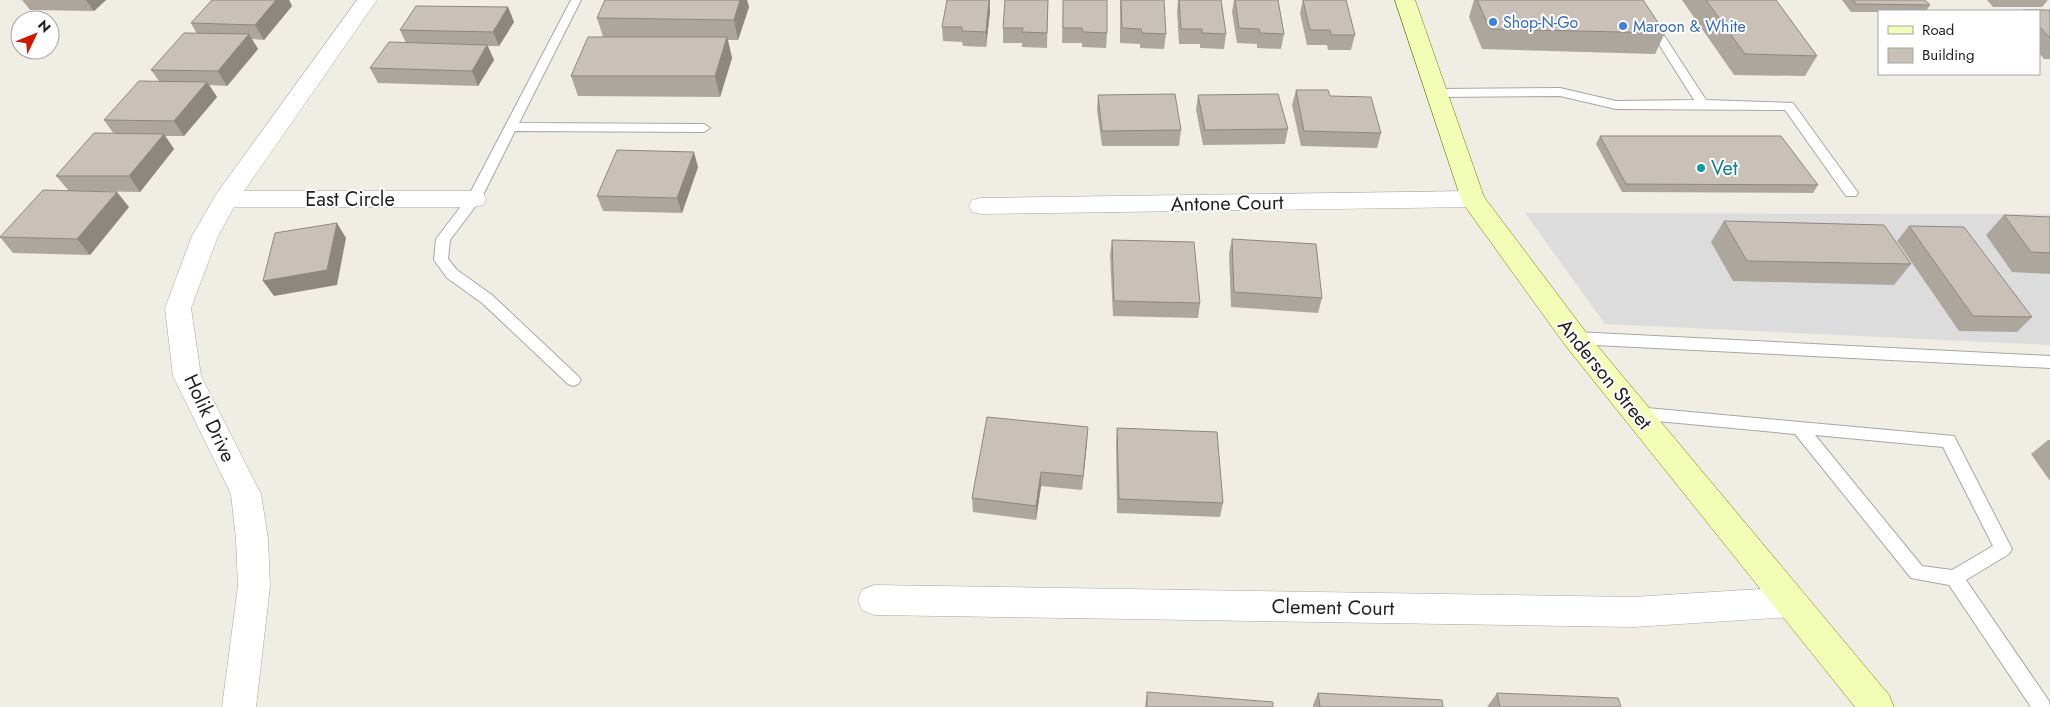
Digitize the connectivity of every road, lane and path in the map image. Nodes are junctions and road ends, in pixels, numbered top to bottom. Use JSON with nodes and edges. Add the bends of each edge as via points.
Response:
{"nodes":[{"id":1,"x":367,"y":0,"type":"edge"},
{"id":2,"x":576,"y":0,"type":"edge"},
{"id":3,"x":1405,"y":0,"type":"edge"},
{"id":4,"x":1636,"y":0,"type":"edge"},
{"id":5,"x":1437,"y":93,"type":"junction"},
{"id":6,"x":1702,"y":104,"type":"junction"},
{"id":7,"x":510,"y":127,"type":"junction"},
{"id":8,"x":704,"y":128,"type":"dead end"},
{"id":9,"x":1851,"y":193,"type":"dead end"},
{"id":10,"x":226,"y":198,"type":"junction"},
{"id":11,"x":474,"y":199,"type":"junction"},
{"id":12,"x":1474,"y":199,"type":"junction"},
{"id":13,"x":981,"y":206,"type":"dead end"},
{"id":14,"x":1575,"y":338,"type":"junction"},
{"id":15,"x":2050,"y":362,"type":"edge"},
{"id":16,"x":574,"y":380,"type":"dead end"},
{"id":17,"x":1636,"y":413,"type":"junction"},
{"id":18,"x":1800,"y":428,"type":"junction"},
{"id":19,"x":1954,"y":578,"type":"junction"},
{"id":20,"x":874,"y":600,"type":"dead end"},
{"id":21,"x":1791,"y":602,"type":"junction"},
{"id":22,"x":239,"y":707,"type":"edge"},
{"id":23,"x":1878,"y":707,"type":"edge"},
{"id":24,"x":2042,"y":707,"type":"edge"}],
"edges":[{"from":1,"to":10,"type":"street","name":"Holik Drive"},
{"from":2,"to":7,"type":"lane"},
{"from":3,"to":5,"type":"street","name":"Anderson Street"},
{"from":4,"to":6,"type":"lane"},
{"from":5,"to":6,"type":"lane","via":[[1560,92],[1616,105]]},
{"from":5,"to":12,"type":"street","name":"Anderson Street"},
{"from":6,"to":9,"type":"lane","via":[[1789,106]]},
{"from":7,"to":8,"type":"lane"},
{"from":7,"to":11,"type":"lane"},
{"from":10,"to":11,"type":"street","name":"East Circle"},
{"from":10,"to":22,"type":"street","name":"Holik Drive","via":[[204,236],[178,308],[187,376],[246,494],[254,586]]},
{"from":11,"to":16,"type":"lane","via":[[443,239],[441,260],[452,274],[487,299]]},
{"from":12,"to":13,"type":"street","name":"Antone Court"},
{"from":12,"to":14,"type":"street","name":"Anderson Street"},
{"from":14,"to":15,"type":"lane"},
{"from":14,"to":17,"type":"street","name":"Anderson Street"},
{"from":17,"to":18,"type":"lane"},
{"from":17,"to":21,"type":"street","name":"Anderson Street"},
{"from":18,"to":19,"type":"lane","via":[[1917,572]]},
{"from":18,"to":19,"type":"lane","via":[[1948,441],[2003,548]]},
{"from":19,"to":24,"type":"lane"},
{"from":20,"to":21,"type":"street","name":"Clement Court","via":[[1633,612]]},
{"from":21,"to":23,"type":"street","name":"Anderson Street"}]}
